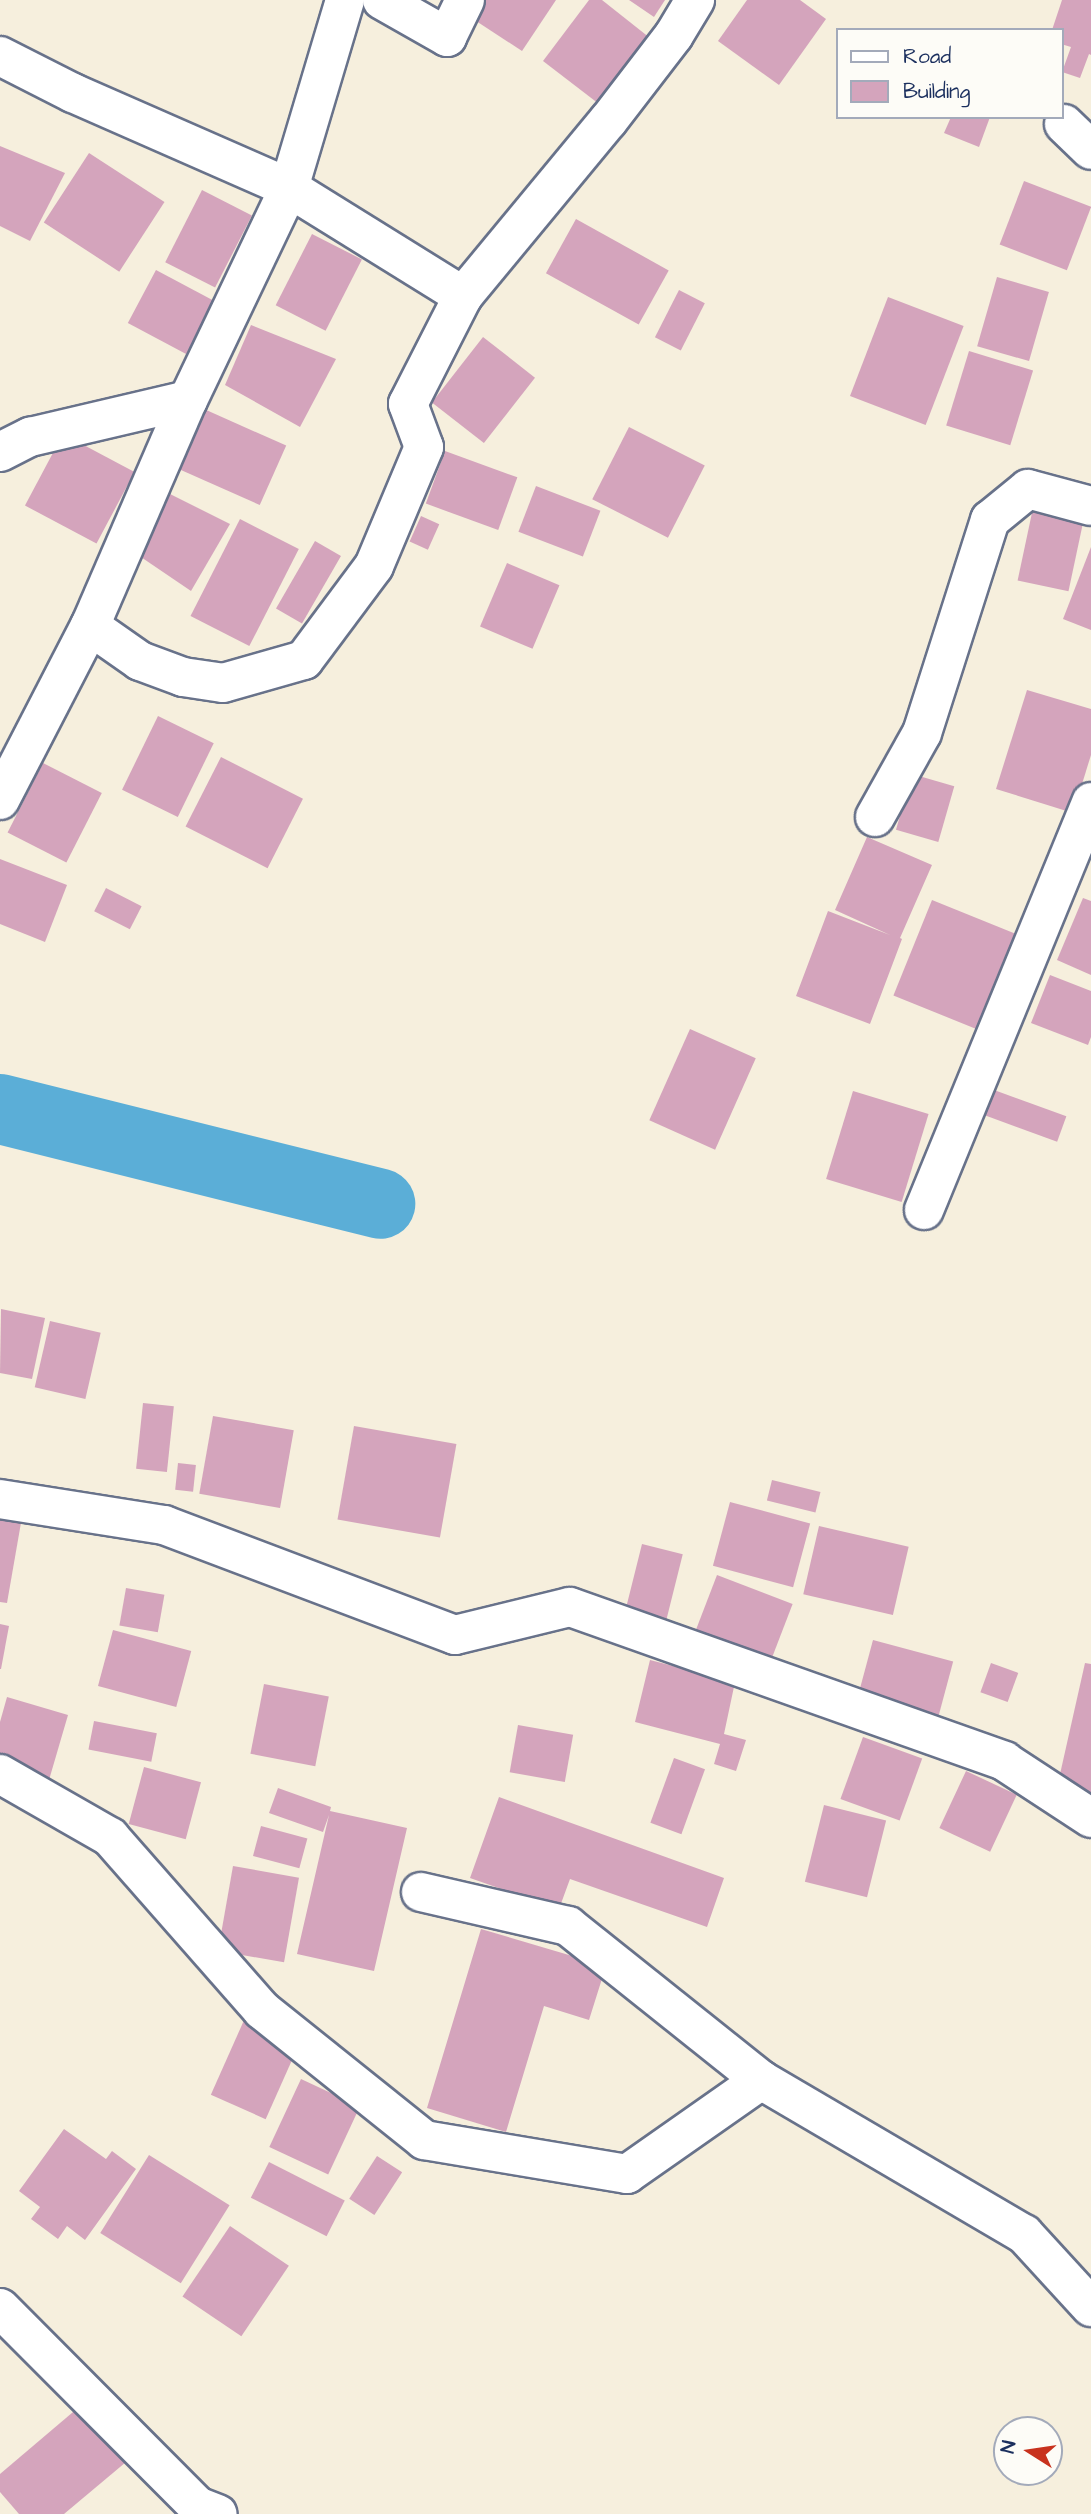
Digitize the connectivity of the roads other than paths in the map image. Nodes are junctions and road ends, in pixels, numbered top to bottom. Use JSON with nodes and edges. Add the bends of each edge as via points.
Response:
{"nodes":[{"id":1,"x":345,"y":0,"type":"edge"},
{"id":2,"x":382,"y":0,"type":"edge"},
{"id":3,"x":465,"y":0,"type":"edge"},
{"id":4,"x":695,"y":0,"type":"edge"},
{"id":5,"x":0,"y":56,"type":"edge"},
{"id":6,"x":289,"y":188,"type":"junction"},
{"id":7,"x":463,"y":296,"type":"junction"},
{"id":8,"x":188,"y":400,"type":"junction"},
{"id":9,"x":0,"y":452,"type":"edge"},
{"id":10,"x":1091,"y":506,"type":"edge"},
{"id":11,"x":90,"y":626,"type":"junction"},
{"id":12,"x":0,"y":800,"type":"edge"},
{"id":13,"x":1091,"y":802,"type":"edge"},
{"id":14,"x":875,"y":817,"type":"dead end"},
{"id":15,"x":923,"y":1210,"type":"dead end"},
{"id":16,"x":0,"y":1499,"type":"edge"},
{"id":17,"x":0,"y":1774,"type":"edge"},
{"id":18,"x":1091,"y":1818,"type":"edge"},
{"id":19,"x":421,"y":1892,"type":"dead end"},
{"id":20,"x":761,"y":2080,"type":"junction"},
{"id":21,"x":1091,"y":2307,"type":"edge"},
{"id":22,"x":0,"y":2308,"type":"edge"},
{"id":23,"x":218,"y":2514,"type":"edge"}],
"edges":[{"from":1,"to":6,"type":"street"},
{"from":2,"to":3,"type":"street","via":[[447,37]]},
{"from":4,"to":7,"type":"street","via":[[608,121]]},
{"from":5,"to":6,"type":"street"},
{"from":6,"to":7,"type":"street"},
{"from":6,"to":8,"type":"street"},
{"from":7,"to":11,"type":"street","via":[[408,404],[424,447],[374,566],[304,660],[223,684],[183,677],[140,661]]},
{"from":8,"to":9,"type":"street","via":[[30,437]]},
{"from":8,"to":11,"type":"street"},
{"from":10,"to":14,"type":"street","via":[[1028,489],[990,520],[922,733]]},
{"from":11,"to":12,"type":"street"},
{"from":13,"to":15,"type":"street"},
{"from":16,"to":18,"type":"street","via":[[164,1525],[454,1635],[570,1607],[1004,1761]]},
{"from":17,"to":20,"type":"street","via":[[110,1837],[262,2010],[424,2140],[626,2174]]},
{"from":19,"to":20,"type":"street","via":[[568,1926]]},
{"from":20,"to":21,"type":"street","via":[[1024,2234]]},
{"from":22,"to":23,"type":"street","via":[[197,2506]]}]}
